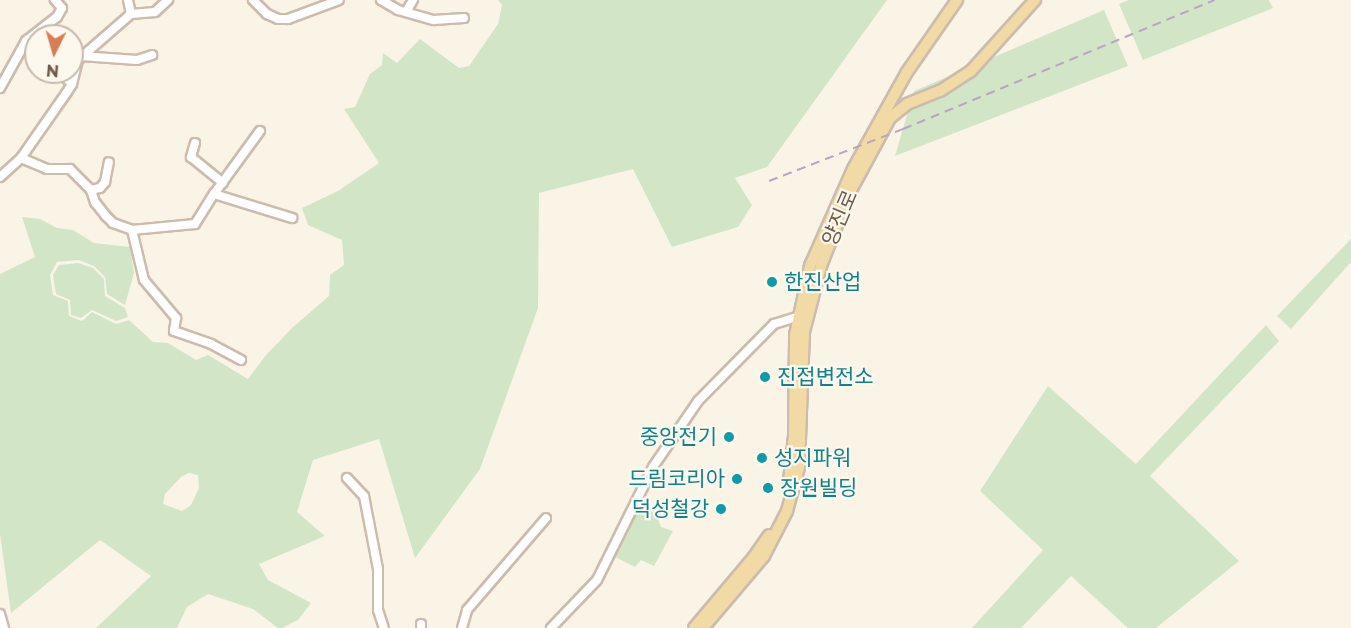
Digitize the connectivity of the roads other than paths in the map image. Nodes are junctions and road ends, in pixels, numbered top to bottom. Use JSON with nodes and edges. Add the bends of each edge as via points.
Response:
{"nodes":[{"id":1,"x":56,"y":0,"type":"edge"},
{"id":2,"x":128,"y":0,"type":"edge"},
{"id":3,"x":168,"y":0,"type":"edge"},
{"id":4,"x":253,"y":0,"type":"edge"},
{"id":5,"x":339,"y":0,"type":"edge"},
{"id":6,"x":381,"y":0,"type":"edge"},
{"id":7,"x":413,"y":0,"type":"edge"},
{"id":8,"x":957,"y":0,"type":"edge"},
{"id":9,"x":1026,"y":0,"type":"edge"},
{"id":10,"x":1035,"y":0,"type":"edge"},
{"id":11,"x":406,"y":12,"type":"junction"},
{"id":12,"x":130,"y":14,"type":"junction"},
{"id":13,"x":464,"y":18,"type":"dead end"},
{"id":14,"x":84,"y":53,"type":"edge"},
{"id":15,"x":153,"y":55,"type":"dead end"},
{"id":16,"x":84,"y":56,"type":"edge"},
{"id":17,"x":72,"y":84,"type":"edge"},
{"id":18,"x":0,"y":88,"type":"edge"},
{"id":19,"x":886,"y":110,"type":"junction"},
{"id":20,"x":260,"y":131,"type":"dead end"},
{"id":21,"x":195,"y":142,"type":"dead end"},
{"id":22,"x":21,"y":158,"type":"junction"},
{"id":23,"x":109,"y":162,"type":"dead end"},
{"id":24,"x":0,"y":177,"type":"edge"},
{"id":25,"x":223,"y":183,"type":"junction"},
{"id":26,"x":91,"y":190,"type":"junction"},
{"id":27,"x":214,"y":194,"type":"junction"},
{"id":28,"x":292,"y":218,"type":"dead end"},
{"id":29,"x":132,"y":230,"type":"junction"},
{"id":30,"x":803,"y":315,"type":"junction"},
{"id":31,"x":241,"y":360,"type":"dead end"},
{"id":32,"x":347,"y":478,"type":"dead end"},
{"id":33,"x":546,"y":518,"type":"dead end"},
{"id":34,"x":0,"y":614,"type":"edge"},
{"id":35,"x":4,"y":628,"type":"edge"},
{"id":36,"x":384,"y":628,"type":"edge"},
{"id":37,"x":462,"y":628,"type":"edge"},
{"id":38,"x":551,"y":628,"type":"edge"},
{"id":39,"x":694,"y":628,"type":"edge"},
{"id":40,"x":703,"y":628,"type":"edge"}],
"edges":[{"from":1,"to":18,"type":"street","via":[[62,8],[57,17],[26,41]]},
{"from":2,"to":12,"type":"street"},
{"from":3,"to":12,"type":"street","via":[[155,12]]},
{"from":4,"to":5,"type":"street","via":[[278,20]]},
{"from":6,"to":11,"type":"street"},
{"from":7,"to":11,"type":"street"},
{"from":8,"to":19,"type":"main road","name":"양진로"},
{"from":9,"to":19,"type":"main road","via":[[965,68]]},
{"from":10,"to":30,"type":"main road","name":"양진로","via":[[971,71],[890,118],[850,192]]},
{"from":11,"to":13,"type":"street","via":[[434,20]]},
{"from":12,"to":14,"type":"street"},
{"from":15,"to":16,"type":"street","via":[[137,60]]},
{"from":17,"to":22,"type":"street"},
{"from":19,"to":30,"type":"main road","name":"양진로","via":[[836,203],[810,266]]},
{"from":20,"to":25,"type":"street"},
{"from":21,"to":25,"type":"street","via":[[191,157]]},
{"from":22,"to":24,"type":"street"},
{"from":22,"to":26,"type":"street","via":[[47,169],[70,169]]},
{"from":23,"to":26,"type":"street","via":[[105,182]]},
{"from":25,"to":27,"type":"street"},
{"from":26,"to":29,"type":"street","via":[[95,202],[113,223]]},
{"from":27,"to":28,"type":"street"},
{"from":27,"to":29,"type":"street","via":[[195,224]]},
{"from":29,"to":31,"type":"street","via":[[144,280],[176,318],[174,331]]},
{"from":30,"to":38,"type":"street","via":[[774,324],[698,401],[653,466],[597,580]]},
{"from":30,"to":39,"type":"main road","name":"양진로","via":[[792,460],[779,515],[761,547]]},
{"from":30,"to":40,"type":"main road","name":"양진로","via":[[799,467],[787,510],[764,556]]},
{"from":32,"to":36,"type":"street","via":[[364,496],[378,569],[378,610]]},
{"from":33,"to":37,"type":"street","via":[[467,610]]},
{"from":34,"to":35,"type":"street"}]}
